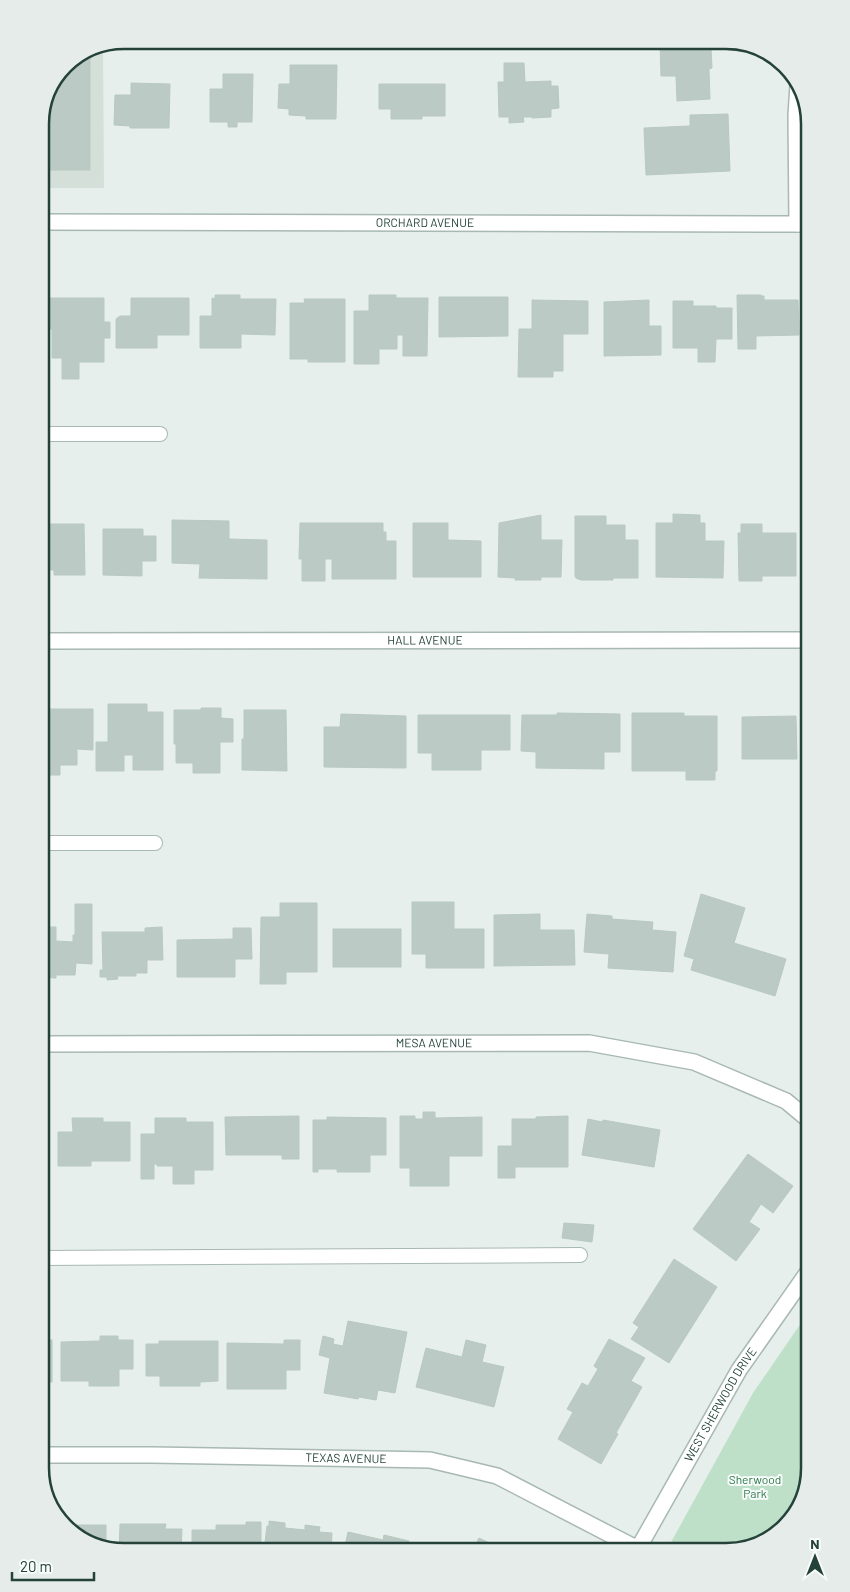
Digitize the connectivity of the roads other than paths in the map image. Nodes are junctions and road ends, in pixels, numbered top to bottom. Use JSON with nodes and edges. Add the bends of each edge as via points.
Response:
{"nodes":[{"id":1,"x":797,"y":99,"type":"edge"},
{"id":2,"x":801,"y":183,"type":"edge"},
{"id":3,"x":49,"y":222,"type":"edge"},
{"id":4,"x":801,"y":224,"type":"edge"},
{"id":5,"x":49,"y":434,"type":"edge"},
{"id":6,"x":160,"y":434,"type":"dead end"},
{"id":7,"x":801,"y":640,"type":"edge"},
{"id":8,"x":49,"y":641,"type":"edge"},
{"id":9,"x":49,"y":843,"type":"edge"},
{"id":10,"x":154,"y":843,"type":"dead end"},
{"id":11,"x":49,"y":1044,"type":"edge"},
{"id":12,"x":801,"y":1114,"type":"edge"},
{"id":13,"x":580,"y":1255,"type":"dead end"},
{"id":14,"x":49,"y":1258,"type":"edge"},
{"id":15,"x":801,"y":1282,"type":"edge"},
{"id":16,"x":49,"y":1455,"type":"edge"},
{"id":17,"x":626,"y":1543,"type":"edge"},
{"id":18,"x":641,"y":1543,"type":"edge"}],
"edges":[{"from":1,"to":2,"type":"street"},
{"from":3,"to":4,"type":"street","name":"ORCHARD AVENUE"},
{"from":5,"to":6,"type":"lane"},
{"from":7,"to":8,"type":"street","name":"HALL AVENUE"},
{"from":9,"to":10,"type":"lane"},
{"from":11,"to":12,"type":"street","name":"MESA AVENUE","via":[[589,1043],[694,1062],[786,1101]]},
{"from":13,"to":14,"type":"lane"},
{"from":15,"to":18,"type":"street","name":"WEST SHERWOOD DRIVE","via":[[739,1370]]},
{"from":16,"to":17,"type":"street","name":"TEXAS AVENUE","via":[[430,1460],[496,1476]]}]}
